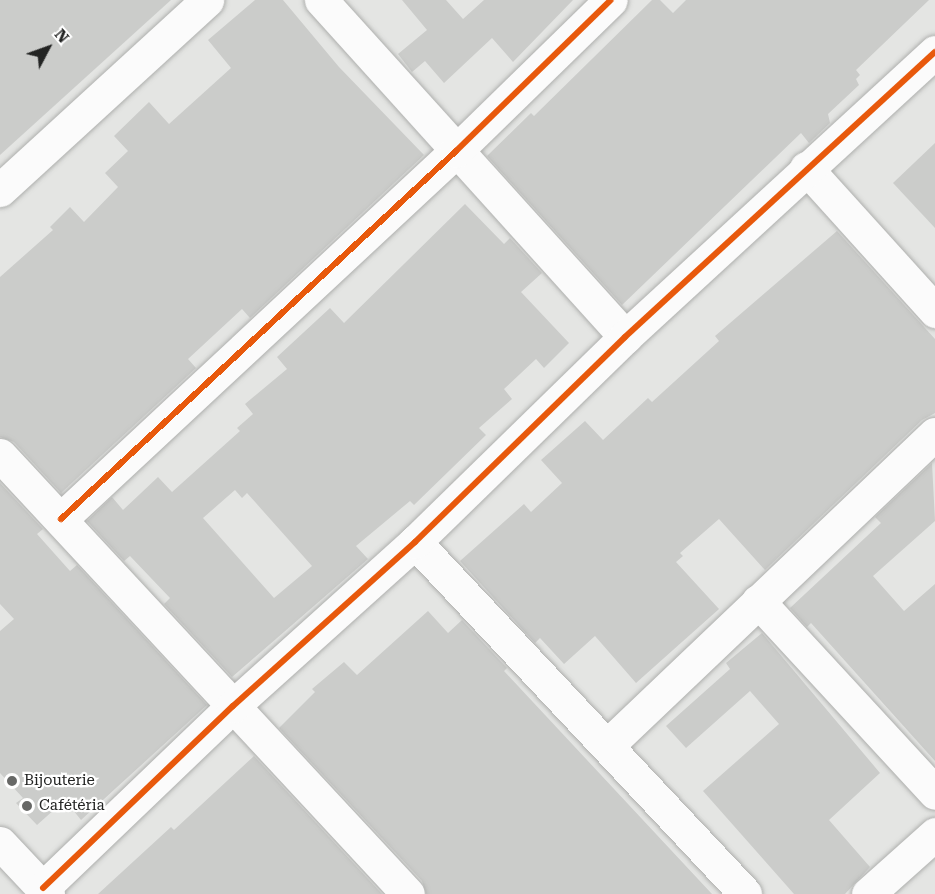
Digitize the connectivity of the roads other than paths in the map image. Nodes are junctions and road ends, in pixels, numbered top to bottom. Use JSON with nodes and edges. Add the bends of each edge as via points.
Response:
{"nodes":[{"id":1,"x":207,"y":0,"type":"edge"},
{"id":2,"x":321,"y":0,"type":"edge"},
{"id":3,"x":611,"y":0,"type":"edge"},
{"id":4,"x":935,"y":52,"type":"edge"},
{"id":5,"x":456,"y":151,"type":"junction"},
{"id":6,"x":806,"y":168,"type":"junction"},
{"id":7,"x":0,"y":190,"type":"edge"},
{"id":8,"x":935,"y":311,"type":"edge"},
{"id":9,"x":625,"y":337,"type":"junction"},
{"id":10,"x":935,"y":434,"type":"edge"},
{"id":11,"x":0,"y":455,"type":"edge"},
{"id":12,"x":61,"y":519,"type":"junction"},
{"id":13,"x":415,"y":542,"type":"junction"},
{"id":14,"x":758,"y":601,"type":"junction"},
{"id":15,"x":233,"y":706,"type":"junction"},
{"id":16,"x":608,"y":745,"type":"junction"},
{"id":17,"x":931,"y":782,"type":"edge"},
{"id":18,"x":935,"y":834,"type":"edge"},
{"id":19,"x":0,"y":843,"type":"edge"},
{"id":20,"x":46,"y":891,"type":"edge"},
{"id":21,"x":408,"y":894,"type":"edge"},
{"id":22,"x":745,"y":894,"type":"edge"},
{"id":23,"x":868,"y":894,"type":"edge"}],
"edges":[{"from":1,"to":7,"type":"street"},
{"from":2,"to":5,"type":"street"},
{"from":3,"to":5,"type":"street"},
{"from":4,"to":6,"type":"street"},
{"from":5,"to":9,"type":"street"},
{"from":5,"to":12,"type":"street"},
{"from":6,"to":8,"type":"street"},
{"from":6,"to":9,"type":"street"},
{"from":9,"to":13,"type":"street"},
{"from":10,"to":14,"type":"street"},
{"from":11,"to":12,"type":"street"},
{"from":12,"to":15,"type":"street"},
{"from":13,"to":15,"type":"street"},
{"from":13,"to":16,"type":"street"},
{"from":14,"to":16,"type":"street"},
{"from":14,"to":17,"type":"street"},
{"from":15,"to":20,"type":"street"},
{"from":15,"to":21,"type":"street"},
{"from":16,"to":22,"type":"street"},
{"from":18,"to":23,"type":"street"},
{"from":19,"to":20,"type":"street"}]}
